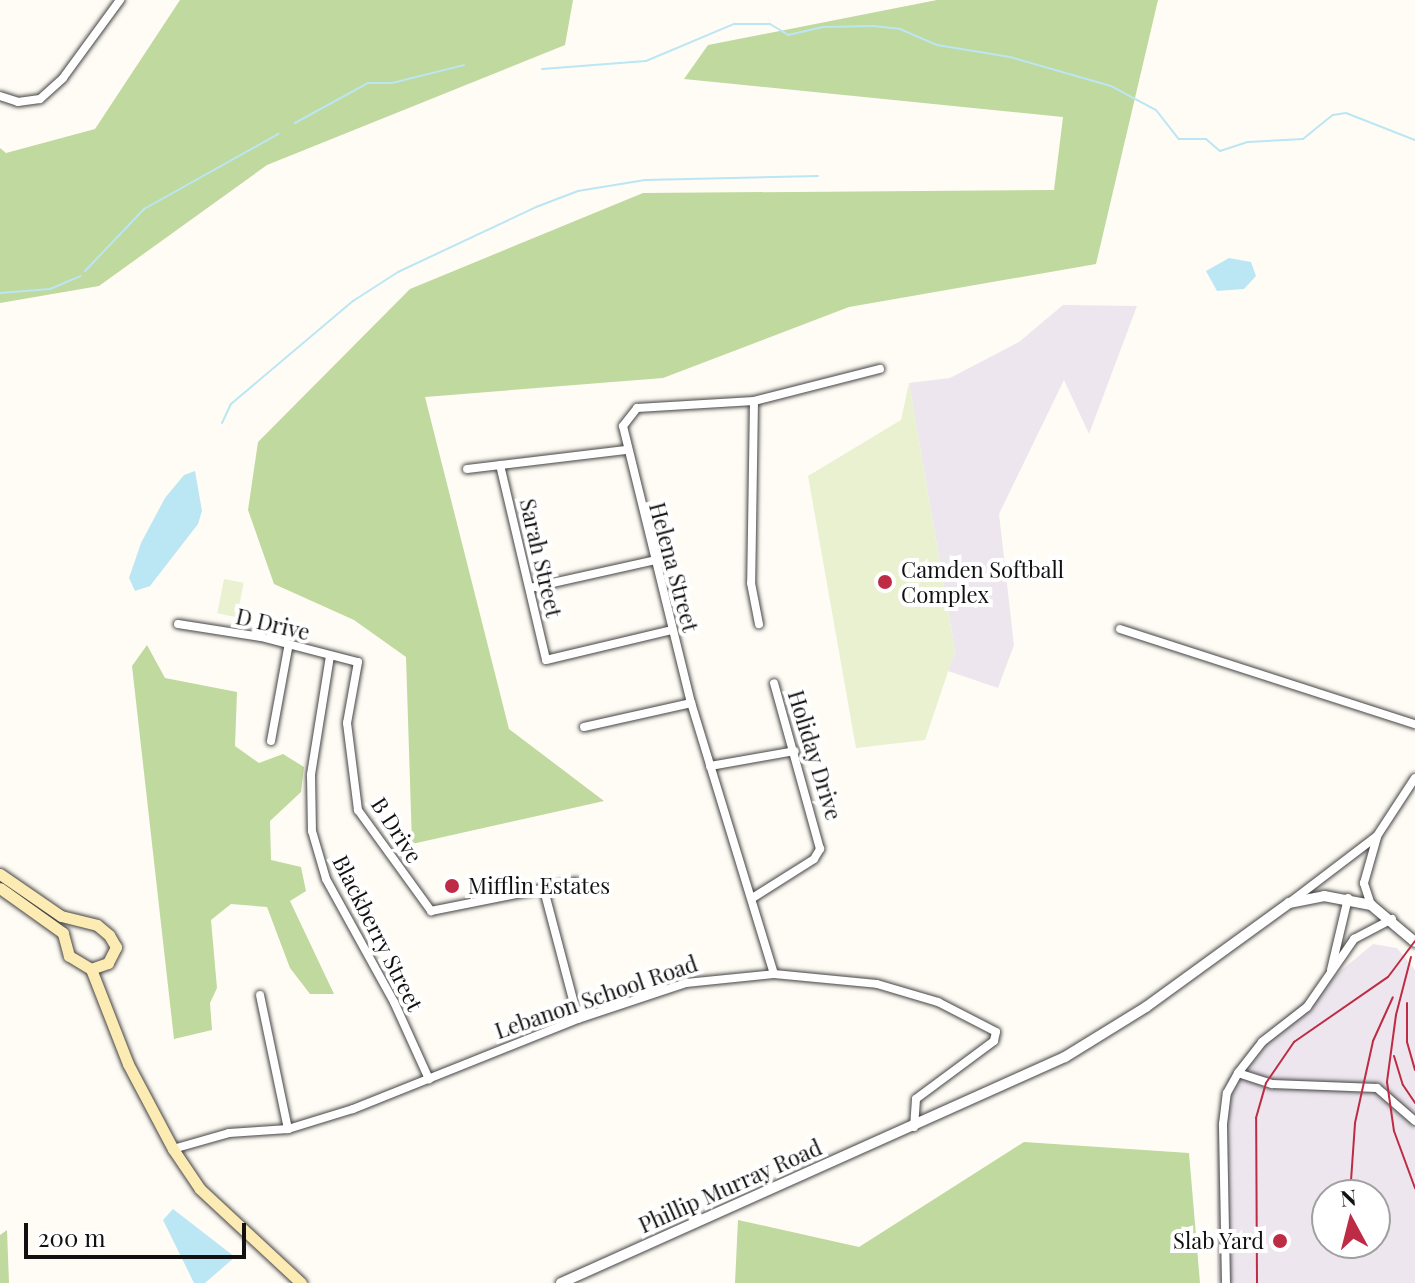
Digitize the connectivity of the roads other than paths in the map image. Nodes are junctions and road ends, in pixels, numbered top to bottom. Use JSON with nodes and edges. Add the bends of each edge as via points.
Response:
{"nodes":[{"id":1,"x":120,"y":0,"type":"edge"},
{"id":2,"x":0,"y":96,"type":"edge"},
{"id":3,"x":880,"y":369,"type":"dead end"},
{"id":4,"x":754,"y":401,"type":"junction"},
{"id":5,"x":626,"y":450,"type":"junction"},
{"id":6,"x":500,"y":465,"type":"junction"},
{"id":7,"x":467,"y":469,"type":"dead end"},
{"id":8,"x":652,"y":561,"type":"junction"},
{"id":9,"x":530,"y":588,"type":"junction"},
{"id":10,"x":178,"y":624,"type":"dead end"},
{"id":11,"x":759,"y":624,"type":"dead end"},
{"id":12,"x":1120,"y":629,"type":"dead end"},
{"id":13,"x":672,"y":630,"type":"junction"},
{"id":14,"x":288,"y":648,"type":"junction"},
{"id":15,"x":330,"y":656,"type":"junction"},
{"id":16,"x":358,"y":662,"type":"joint"},
{"id":17,"x":774,"y":683,"type":"dead end"},
{"id":18,"x":691,"y":703,"type":"junction"},
{"id":19,"x":1415,"y":724,"type":"edge"},
{"id":20,"x":584,"y":727,"type":"dead end"},
{"id":21,"x":271,"y":741,"type":"dead end"},
{"id":22,"x":795,"y":751,"type":"junction"},
{"id":23,"x":710,"y":766,"type":"junction"},
{"id":24,"x":1415,"y":778,"type":"edge"},
{"id":25,"x":1377,"y":836,"type":"junction"},
{"id":26,"x":0,"y":874,"type":"edge"},
{"id":27,"x":576,"y":882,"type":"dead end"},
{"id":28,"x":0,"y":888,"type":"edge"},
{"id":29,"x":544,"y":890,"type":"junction"},
{"id":30,"x":754,"y":897,"type":"junction"},
{"id":31,"x":1348,"y":898,"type":"junction"},
{"id":32,"x":1289,"y":903,"type":"junction"},
{"id":33,"x":1371,"y":905,"type":"junction"},
{"id":34,"x":1392,"y":919,"type":"junction"},
{"id":35,"x":1415,"y":942,"type":"edge"},
{"id":36,"x":91,"y":969,"type":"junction"},
{"id":37,"x":774,"y":974,"type":"junction"},
{"id":38,"x":1329,"y":979,"type":"junction"},
{"id":39,"x":260,"y":995,"type":"dead end"},
{"id":40,"x":578,"y":1019,"type":"junction"},
{"id":41,"x":1238,"y":1073,"type":"junction"},
{"id":42,"x":429,"y":1079,"type":"junction"},
{"id":43,"x":1415,"y":1121,"type":"edge"},
{"id":44,"x":914,"y":1127,"type":"junction"},
{"id":45,"x":288,"y":1129,"type":"junction"},
{"id":46,"x":173,"y":1149,"type":"junction"},
{"id":47,"x":301,"y":1283,"type":"edge"},
{"id":48,"x":561,"y":1283,"type":"edge"},
{"id":49,"x":1226,"y":1283,"type":"edge"}],
"edges":[{"from":1,"to":2,"type":"street","via":[[63,78],[40,99],[18,102]]},
{"from":3,"to":4,"type":"street","name":"Helena Street"},
{"from":4,"to":5,"type":"street","name":"Helena Street","via":[[637,408],[623,426]]},
{"from":4,"to":11,"type":"street","via":[[751,583]]},
{"from":5,"to":6,"type":"street"},
{"from":5,"to":8,"type":"street","name":"Helena Street"},
{"from":6,"to":7,"type":"street"},
{"from":6,"to":9,"type":"street","name":"Sarah Street"},
{"from":8,"to":9,"type":"street"},
{"from":8,"to":13,"type":"street","name":"Helena Street"},
{"from":9,"to":13,"type":"street","name":"Sarah Street","via":[[546,660]]},
{"from":10,"to":14,"type":"street","name":"D Drive","via":[[261,637]]},
{"from":12,"to":19,"type":"street"},
{"from":13,"to":18,"type":"street","name":"Helena Street"},
{"from":14,"to":15,"type":"street","name":"D Drive"},
{"from":14,"to":21,"type":"street"},
{"from":15,"to":16,"type":"street","name":"D Drive"},
{"from":15,"to":42,"type":"street","name":"Blackberry Street","via":[[311,775],[312,831],[326,879],[394,1002]]},
{"from":16,"to":29,"type":"street","name":"B Drive","via":[[347,723],[358,810],[431,911]]},
{"from":17,"to":22,"type":"street","name":"Holiday Drive"},
{"from":18,"to":20,"type":"street"},
{"from":18,"to":23,"type":"street","name":"Helena Street"},
{"from":22,"to":23,"type":"street"},
{"from":22,"to":30,"type":"street","name":"Holiday Drive","via":[[820,849],[814,859]]},
{"from":23,"to":30,"type":"street","name":"Helena Street","via":[[742,881]]},
{"from":24,"to":25,"type":"street"},
{"from":25,"to":32,"type":"street"},
{"from":25,"to":33,"type":"street","via":[[1364,883]]},
{"from":26,"to":36,"type":"main road","via":[[61,916],[97,925],[109,935],[116,947],[108,963]]},
{"from":27,"to":29,"type":"street","name":"B Drive"},
{"from":28,"to":36,"type":"main road","via":[[63,933],[69,956]]},
{"from":29,"to":40,"type":"street"},
{"from":30,"to":37,"type":"street","name":"Helena Street"},
{"from":31,"to":32,"type":"street","via":[[1324,896]]},
{"from":31,"to":33,"type":"street"},
{"from":31,"to":38,"type":"street"},
{"from":32,"to":44,"type":"street","via":[[1107,1034]]},
{"from":33,"to":34,"type":"street"},
{"from":34,"to":35,"type":"street"},
{"from":34,"to":38,"type":"street","via":[[1364,929]]},
{"from":36,"to":46,"type":"main road","via":[[128,1064]]},
{"from":37,"to":40,"type":"street","name":"Lebanon School Road","via":[[686,983]]},
{"from":37,"to":44,"type":"street","name":"Lebanon School Road","via":[[877,984],[938,1002],[996,1032],[994,1041],[916,1099]]},
{"from":38,"to":41,"type":"street","via":[[1307,1007],[1262,1042]]},
{"from":39,"to":45,"type":"street"},
{"from":40,"to":42,"type":"street","name":"Lebanon School Road"},
{"from":41,"to":43,"type":"street","via":[[1272,1084],[1377,1088]]},
{"from":41,"to":49,"type":"street","via":[[1227,1093],[1223,1124]]},
{"from":42,"to":45,"type":"street","name":"Lebanon School Road"},
{"from":44,"to":48,"type":"street","name":"Phillip Murray Road"},
{"from":45,"to":46,"type":"street","name":"Lebanon School Road","via":[[229,1133]]},
{"from":46,"to":47,"type":"main road","via":[[200,1189]]}]}
